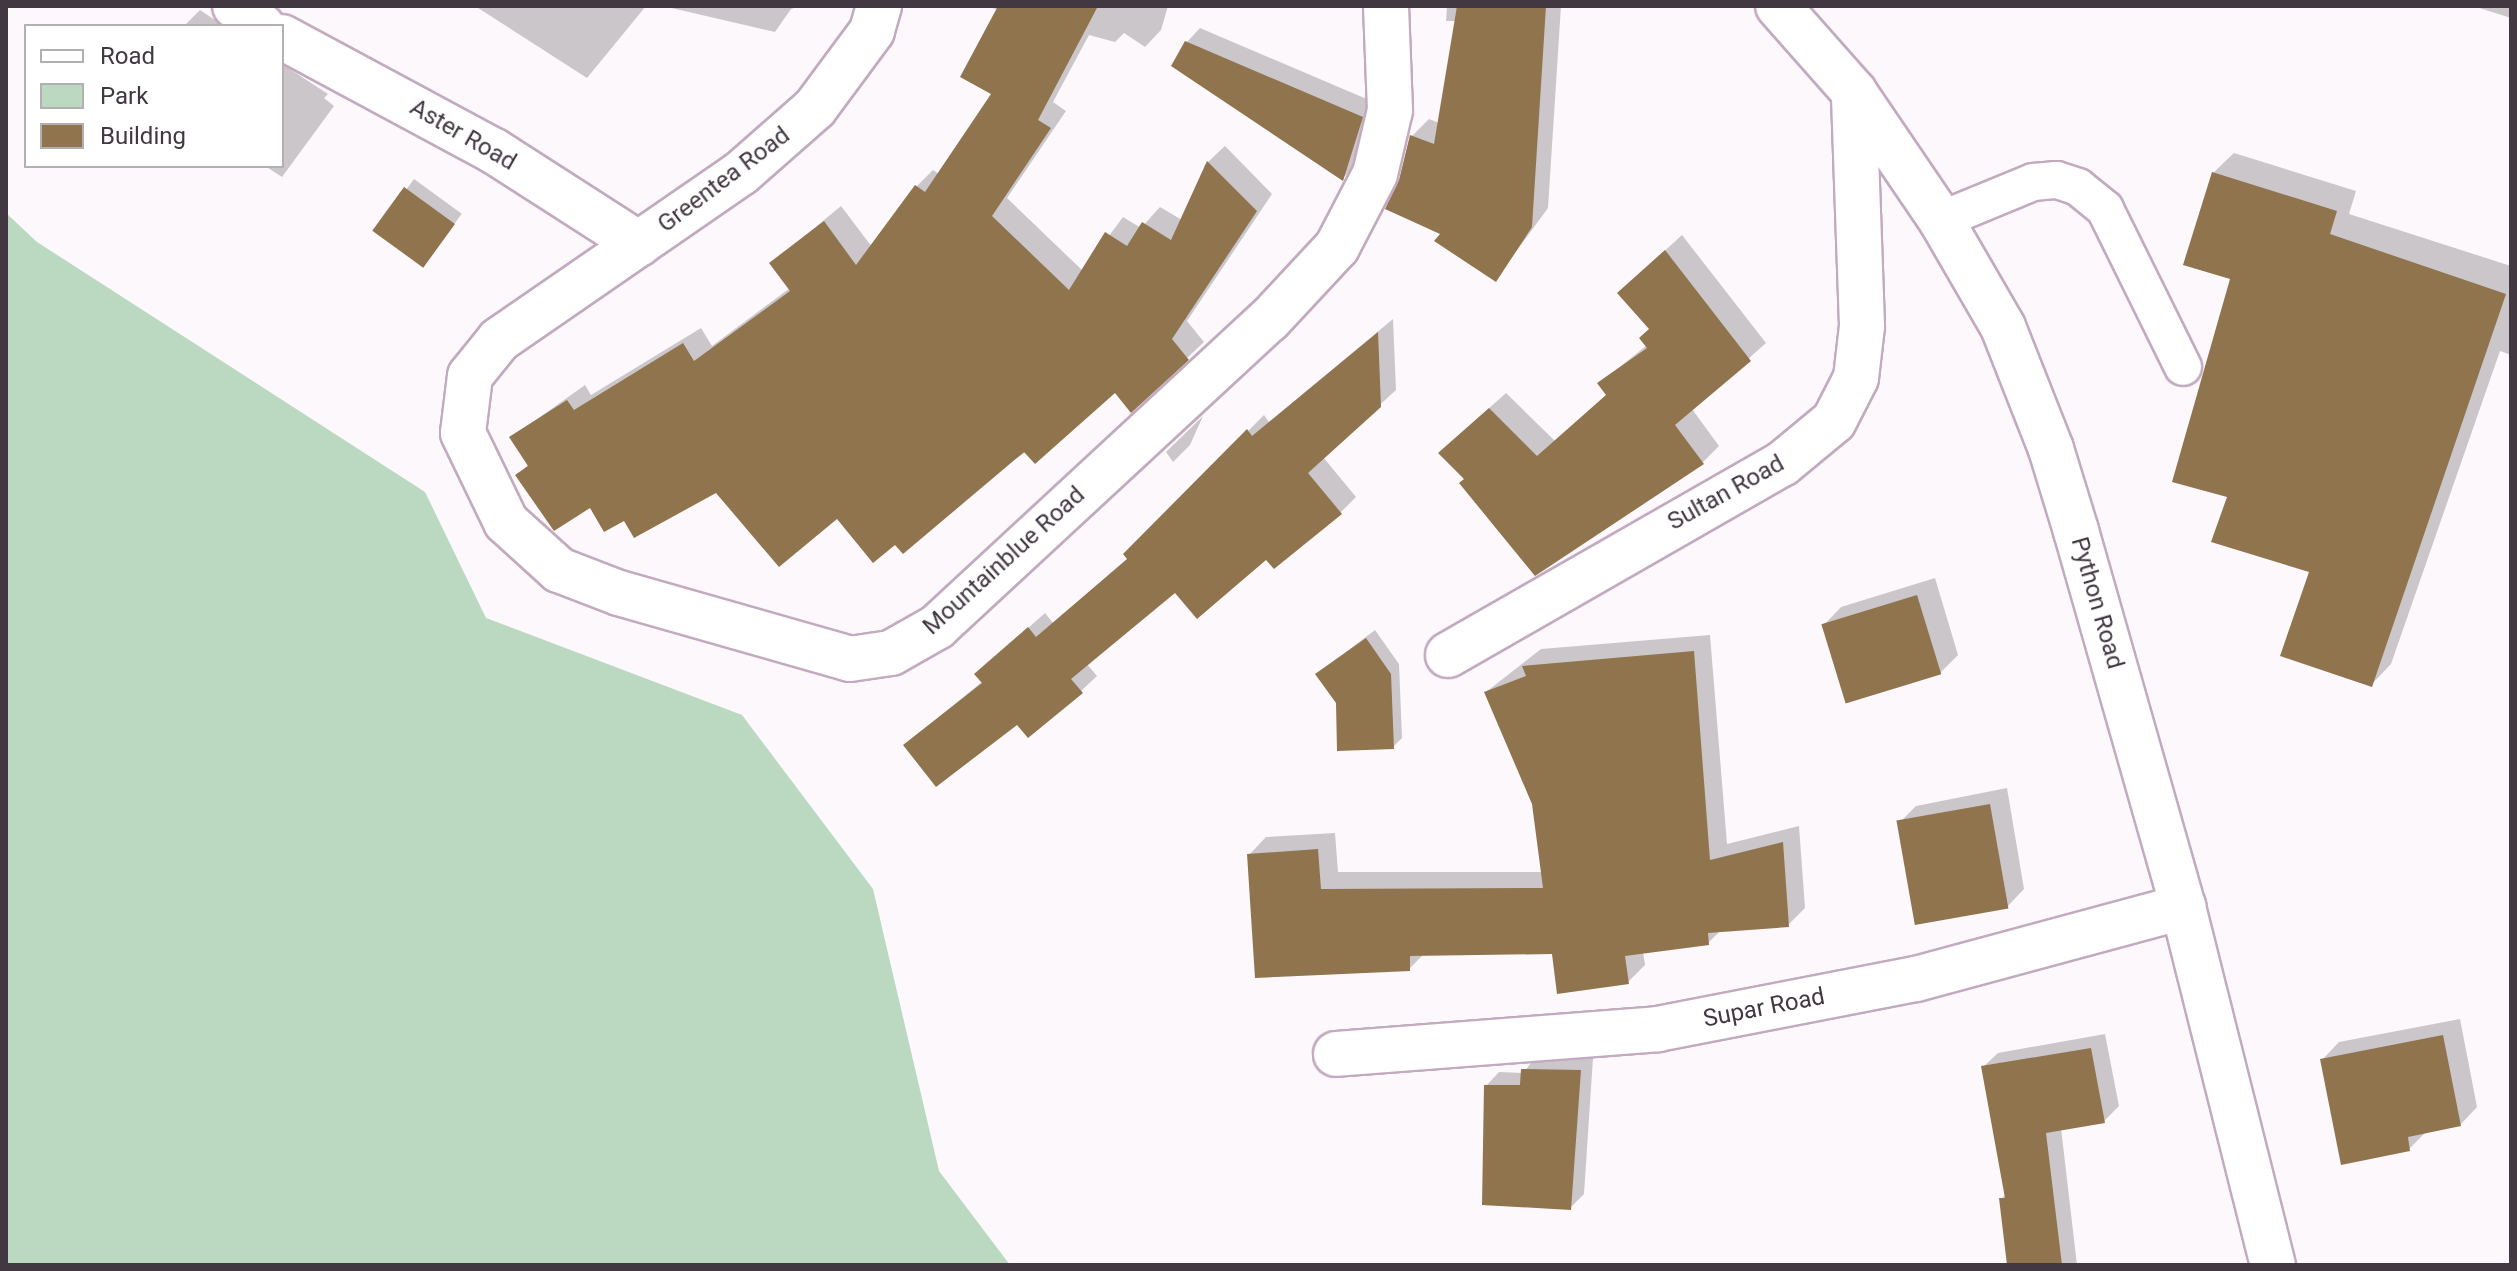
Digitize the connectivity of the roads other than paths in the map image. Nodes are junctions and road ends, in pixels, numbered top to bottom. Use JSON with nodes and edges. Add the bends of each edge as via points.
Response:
{"nodes":[{"id":1,"x":235,"y":6,"type":"edge"},
{"id":2,"x":879,"y":6,"type":"edge"},
{"id":3,"x":1386,"y":6,"type":"edge"},
{"id":4,"x":1778,"y":6,"type":"edge"},
{"id":5,"x":259,"y":24,"type":"edge"},
{"id":6,"x":284,"y":38,"type":"edge"},
{"id":7,"x":1854,"y":92,"type":"junction"},
{"id":8,"x":1941,"y":220,"type":"junction"},
{"id":9,"x":639,"y":244,"type":"junction"},
{"id":10,"x":532,"y":318,"type":"joint"},
{"id":11,"x":2183,"y":367,"type":"dead end"},
{"id":12,"x":1448,"y":655,"type":"dead end"},
{"id":13,"x":2183,"y":907,"type":"junction"},
{"id":14,"x":1336,"y":1054,"type":"dead end"},
{"id":15,"x":2273,"y":1265,"type":"edge"}],
"edges":[{"from":1,"to":5,"type":"street"},
{"from":2,"to":9,"type":"street","name":"Greentea Road","via":[[872,31],[815,108],[741,173]]},
{"from":3,"to":10,"type":"street","name":"Mountainblue Road","via":[[1390,110],[1375,174],[1337,247],[1269,320],[937,627],[891,653],[850,659],[619,593],[559,570],[506,522],[463,433],[470,376],[499,340]]},
{"from":4,"to":7,"type":"street","name":"Python Road"},
{"from":6,"to":9,"type":"street","name":"Aster Road","via":[[494,151]]},
{"from":7,"to":8,"type":"street","name":"Python Road"},
{"from":7,"to":12,"type":"street","name":"Sultan Road","via":[[1862,326],[1856,378],[1834,421],[1782,464]]},
{"from":8,"to":11,"type":"lane","via":[[2033,182],[2057,180],[2078,187],[2105,209]]},
{"from":8,"to":13,"type":"street","name":"Python Road","via":[[2003,327],[2051,449]]},
{"from":9,"to":10,"type":"street","name":"Greentea Road"},
{"from":13,"to":14,"type":"street","name":"Supar Road","via":[[1916,979],[1658,1029]]},
{"from":13,"to":15,"type":"street","name":"Python Road"}]}
